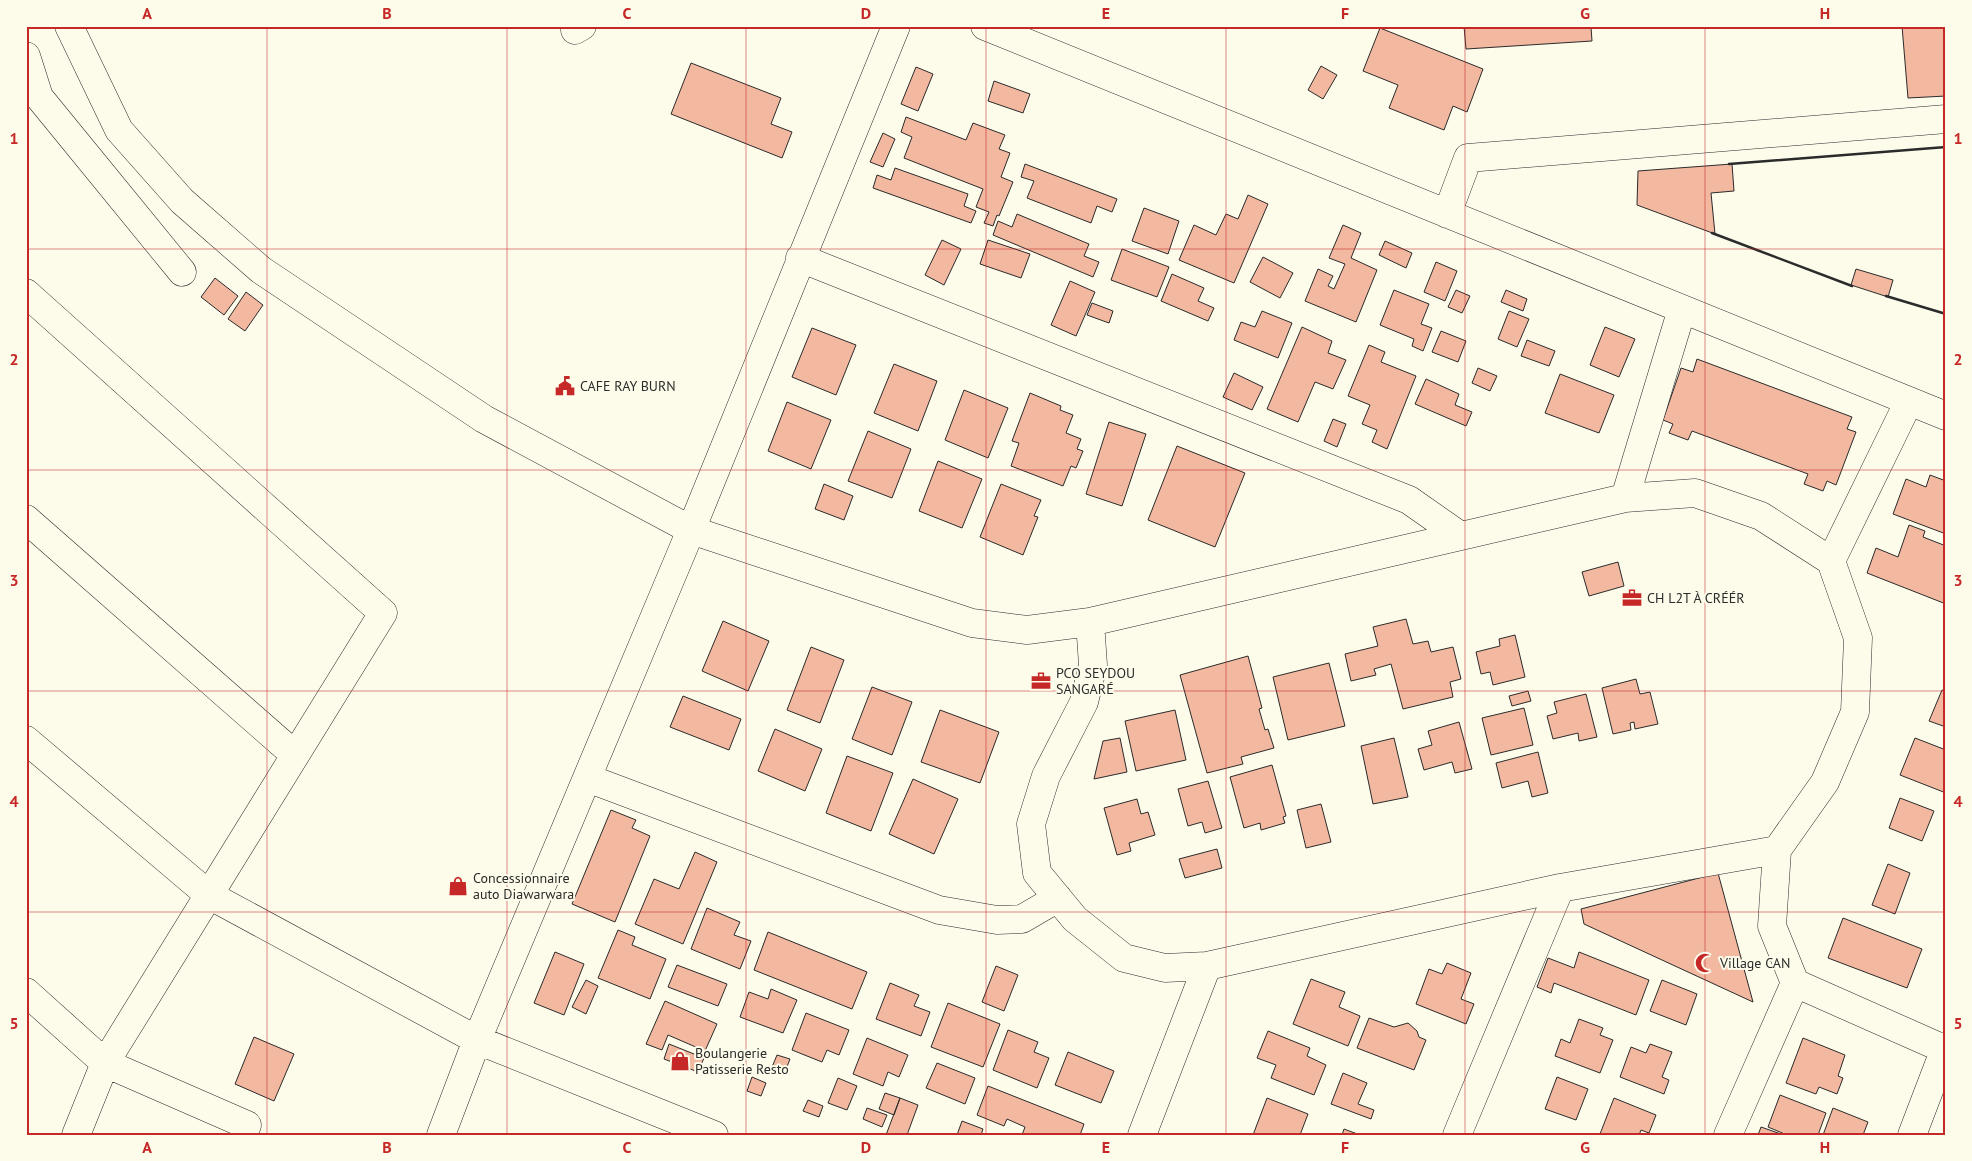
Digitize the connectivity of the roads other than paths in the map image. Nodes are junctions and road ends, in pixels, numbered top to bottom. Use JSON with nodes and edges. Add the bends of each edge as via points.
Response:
{"nodes":[{"id":1,"x":69,"y":26,"type":"edge"},
{"id":2,"x":896,"y":26,"type":"edge"},
{"id":3,"x":985,"y":26,"type":"edge"},
{"id":4,"x":26,"y":56,"type":"edge"},
{"id":5,"x":33,"y":101,"type":"edge"},
{"id":6,"x":1946,"y":119,"type":"edge"},
{"id":7,"x":1447,"y":214,"type":"junction"},
{"id":8,"x":800,"y":258,"type":"junction"},
{"id":9,"x":182,"y":272,"type":"dead end"},
{"id":10,"x":26,"y":293,"type":"edge"},
{"id":11,"x":1682,"y":309,"type":"junction"},
{"id":12,"x":1909,"y":401,"type":"junction"},
{"id":13,"x":1946,"y":416,"type":"edge"},
{"id":14,"x":1625,"y":498,"type":"junction"},
{"id":15,"x":26,"y":519,"type":"edge"},
{"id":16,"x":691,"y":530,"type":"junction"},
{"id":17,"x":1459,"y":535,"type":"junction"},
{"id":18,"x":1831,"y":561,"type":"junction"},
{"id":19,"x":1090,"y":622,"type":"junction"},
{"id":20,"x":26,"y":740,"type":"edge"},
{"id":21,"x":295,"y":755,"type":"junction"},
{"id":22,"x":587,"y":778,"type":"junction"},
{"id":23,"x":1777,"y":850,"type":"junction"},
{"id":24,"x":1560,"y":888,"type":"junction"},
{"id":25,"x":209,"y":895,"type":"junction"},
{"id":26,"x":1058,"y":898,"type":"junction"},
{"id":27,"x":1207,"y":966,"type":"junction"},
{"id":28,"x":1794,"y":983,"type":"junction"},
{"id":29,"x":26,"y":992,"type":"edge"},
{"id":30,"x":477,"y":1040,"type":"junction"},
{"id":31,"x":1945,"y":1047,"type":"edge"},
{"id":32,"x":104,"y":1063,"type":"junction"},
{"id":33,"x":76,"y":1135,"type":"edge"},
{"id":34,"x":243,"y":1135,"type":"edge"},
{"id":35,"x":441,"y":1135,"type":"edge"},
{"id":36,"x":714,"y":1135,"type":"edge"},
{"id":37,"x":1142,"y":1135,"type":"edge"},
{"id":38,"x":1457,"y":1135,"type":"edge"},
{"id":39,"x":1728,"y":1135,"type":"edge"},
{"id":40,"x":1912,"y":1135,"type":"edge"}],
"edges":[{"from":1,"to":16,"type":"street","via":[[119,130],[182,201],[261,270],[484,419]]},
{"from":2,"to":8,"type":"street"},
{"from":3,"to":7,"type":"street"},
{"from":4,"to":5,"type":"street"},
{"from":5,"to":9,"type":"street"},
{"from":6,"to":7,"type":"street","via":[[1468,158]]},
{"from":7,"to":11,"type":"street"},
{"from":8,"to":16,"type":"street"},
{"from":8,"to":17,"type":"street","via":[[1409,500]]},
{"from":10,"to":21,"type":"street","via":[[383,613]]},
{"from":11,"to":12,"type":"street"},
{"from":11,"to":14,"type":"street"},
{"from":12,"to":13,"type":"street"},
{"from":12,"to":18,"type":"street"},
{"from":14,"to":17,"type":"street"},
{"from":14,"to":18,"type":"street","via":[[1695,493],[1761,516]]},
{"from":15,"to":21,"type":"street"},
{"from":16,"to":19,"type":"street","via":[[972,623],[1027,630]]},
{"from":16,"to":22,"type":"street"},
{"from":17,"to":19,"type":"street"},
{"from":18,"to":23,"type":"street","via":[[1858,638],[1855,712],[1825,782]]},
{"from":19,"to":26,"type":"street","via":[[1093,665],[1084,702],[1046,776],[1032,824],[1037,873]]},
{"from":20,"to":25,"type":"street"},
{"from":21,"to":25,"type":"street"},
{"from":22,"to":26,"type":"street","via":[[939,910],[997,920],[1022,919]]},
{"from":22,"to":30,"type":"street"},
{"from":23,"to":24,"type":"street"},
{"from":23,"to":28,"type":"street","via":[[1772,926]]},
{"from":24,"to":27,"type":"street"},
{"from":24,"to":38,"type":"street"},
{"from":25,"to":30,"type":"street"},
{"from":25,"to":32,"type":"street"},
{"from":26,"to":27,"type":"street","via":[[1075,920],[1124,958],[1165,968]]},
{"from":27,"to":37,"type":"street"},
{"from":28,"to":31,"type":"street"},
{"from":28,"to":39,"type":"street"},
{"from":29,"to":32,"type":"street"},
{"from":30,"to":35,"type":"street"},
{"from":30,"to":36,"type":"street"},
{"from":31,"to":40,"type":"street"},
{"from":32,"to":33,"type":"street"},
{"from":32,"to":34,"type":"street","via":[[247,1125]]}]}
